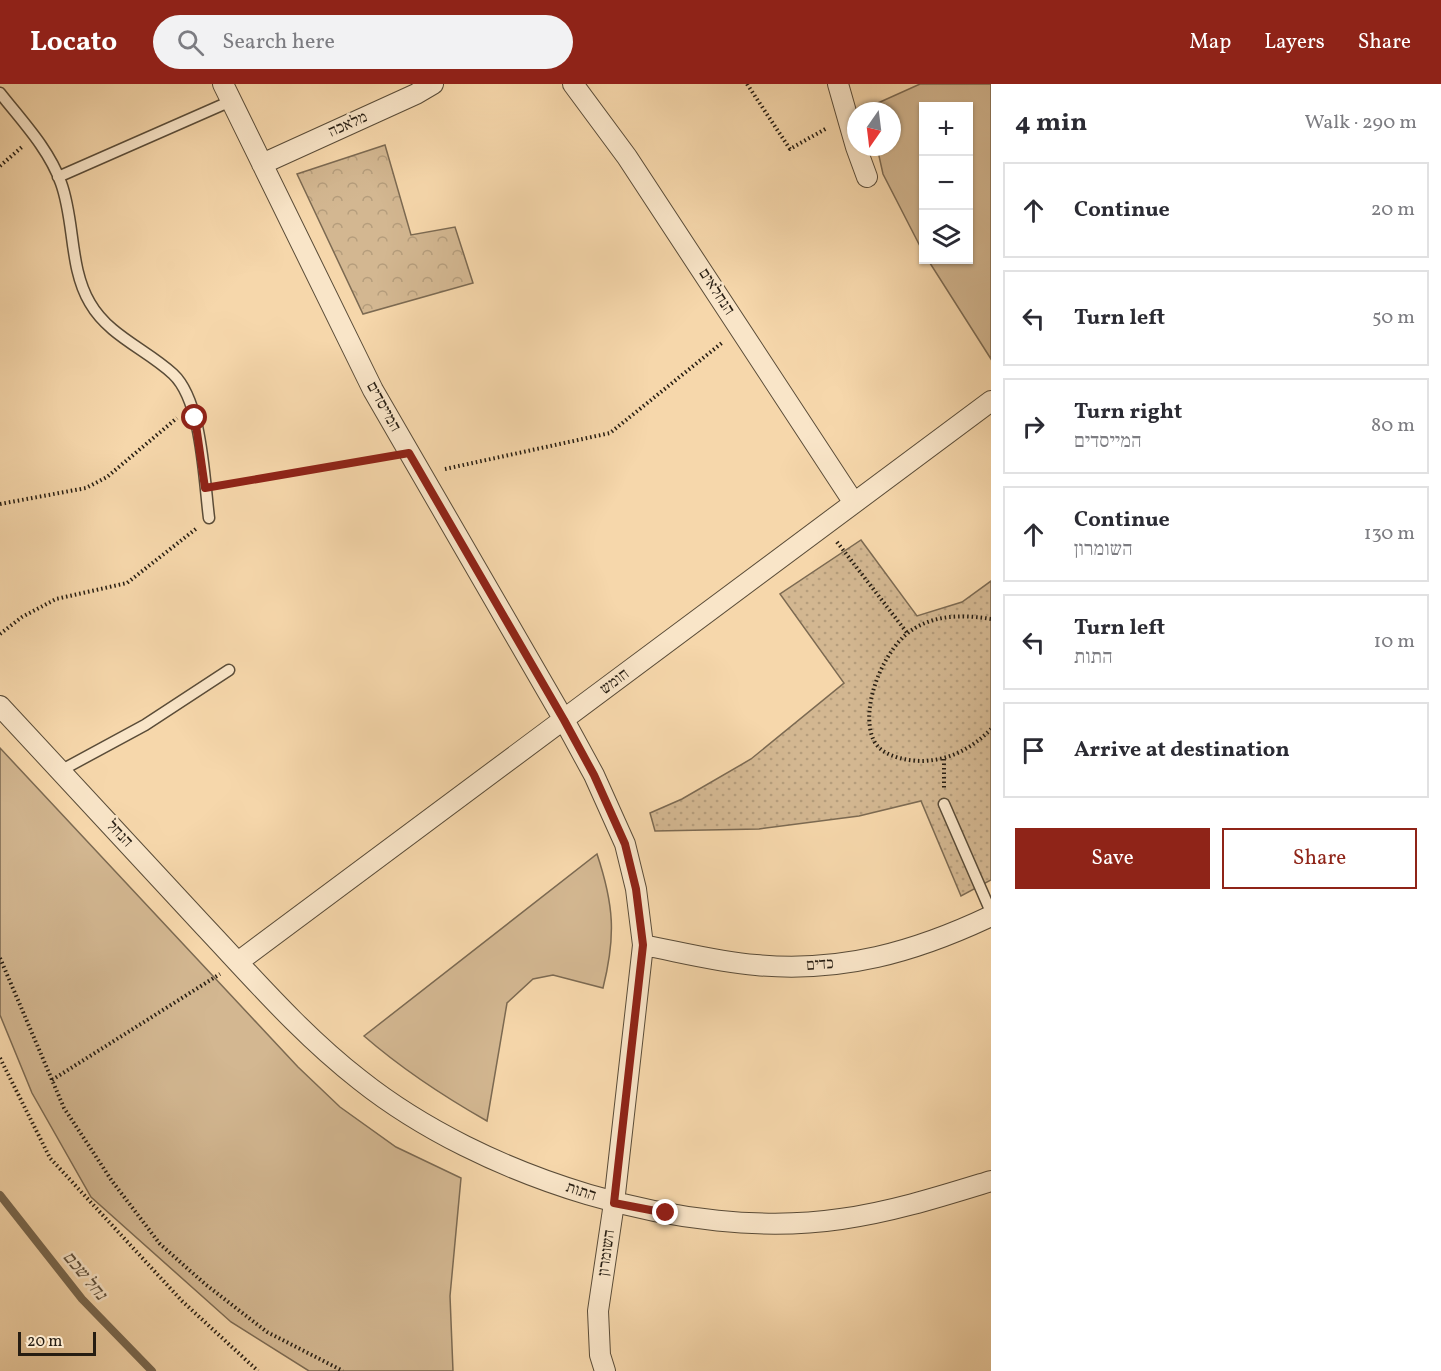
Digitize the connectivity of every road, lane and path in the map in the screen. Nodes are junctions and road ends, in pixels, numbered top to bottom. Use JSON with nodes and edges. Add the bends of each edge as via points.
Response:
{"nodes":[{"id":1,"x":433,"y":84,"type":"edge"},
{"id":2,"x":573,"y":84,"type":"edge"},
{"id":3,"x":747,"y":84,"type":"edge"},
{"id":4,"x":838,"y":84,"type":"edge"},
{"id":5,"x":0,"y":93,"type":"edge"},
{"id":6,"x":227,"y":93,"type":"edge"},
{"id":7,"x":845,"y":116,"type":"junction"},
{"id":8,"x":847,"y":122,"type":"edge"},
{"id":9,"x":33,"y":136,"type":"junction"},
{"id":10,"x":859,"y":156,"type":"edge"},
{"id":11,"x":262,"y":164,"type":"junction"},
{"id":12,"x":0,"y":166,"type":"edge"},
{"id":13,"x":58,"y":177,"type":"junction"},
{"id":14,"x":867,"y":177,"type":"dead end"},
{"id":15,"x":740,"y":328,"type":"junction"},
{"id":16,"x":991,"y":400,"type":"edge"},
{"id":17,"x":190,"y":407,"type":"junction"},
{"id":18,"x":409,"y":453,"type":"junction"},
{"id":19,"x":422,"y":475,"type":"junction"},
{"id":20,"x":205,"y":488,"type":"junction"},
{"id":21,"x":854,"y":502,"type":"junction"},
{"id":22,"x":0,"y":504,"type":"edge"},
{"id":23,"x":209,"y":518,"type":"joint"},
{"id":24,"x":824,"y":525,"type":"junction"},
{"id":25,"x":991,"y":619,"type":"edge"},
{"id":26,"x":0,"y":634,"type":"edge"},
{"id":27,"x":908,"y":634,"type":"junction"},
{"id":28,"x":230,"y":670,"type":"dead end"},
{"id":29,"x":0,"y":706,"type":"edge"},
{"id":30,"x":564,"y":720,"type":"junction"},
{"id":31,"x":991,"y":729,"type":"edge"},
{"id":32,"x":944,"y":759,"type":"junction"},
{"id":33,"x":60,"y":771,"type":"junction"},
{"id":34,"x":944,"y":804,"type":"joint"},
{"id":35,"x":991,"y":914,"type":"edge"},
{"id":36,"x":643,"y":945,"type":"junction"},
{"id":37,"x":0,"y":958,"type":"edge"},
{"id":38,"x":238,"y":962,"type":"junction"},
{"id":39,"x":0,"y":1058,"type":"edge"},
{"id":40,"x":52,"y":1080,"type":"junction"},
{"id":41,"x":991,"y":1181,"type":"edge"},
{"id":42,"x":614,"y":1203,"type":"junction"},
{"id":43,"x":258,"y":1371,"type":"edge"},
{"id":44,"x":342,"y":1371,"type":"edge"},
{"id":45,"x":605,"y":1371,"type":"edge"}],
"edges":[{"from":1,"to":11,"type":"street","name":"מלאכה"},
{"from":2,"to":15,"type":"street","name":"הנחלאים","via":[[627,157]]},
{"from":3,"to":7,"type":"path","via":[[790,149]]},
{"from":4,"to":7,"type":"street"},
{"from":5,"to":9,"type":"lane"},
{"from":6,"to":11,"type":"street","name":"המייסדים"},
{"from":6,"to":13,"type":"lane"},
{"from":7,"to":8,"type":"street"},
{"from":9,"to":12,"type":"path"},
{"from":9,"to":13,"type":"lane"},
{"from":10,"to":14,"type":"street"},
{"from":11,"to":18,"type":"street","name":"המייסדים","via":[[373,390]]},
{"from":13,"to":17,"type":"lane","via":[[81,282],[90,304],[109,328],[174,375],[186,392]]},
{"from":15,"to":19,"type":"path","via":[[610,433]]},
{"from":15,"to":21,"type":"street","name":"הנחלאים"},
{"from":16,"to":21,"type":"street","name":"חומש"},
{"from":17,"to":20,"type":"lane"},
{"from":17,"to":22,"type":"path","via":[[107,477],[86,488]]},
{"from":18,"to":19,"type":"street","name":"המייסדים"},
{"from":18,"to":20,"type":"path"},
{"from":19,"to":30,"type":"street","name":"המייסדים"},
{"from":20,"to":23,"type":"lane"},
{"from":21,"to":24,"type":"street","name":"חומש"},
{"from":23,"to":26,"type":"path","via":[[127,583],[56,599]]},
{"from":24,"to":27,"type":"path"},
{"from":24,"to":30,"type":"street","name":"חומש"},
{"from":25,"to":27,"type":"path","via":[[964,615],[935,620],[913,628]]},
{"from":27,"to":32,"type":"path","via":[[878,674],[871,700],[873,740],[880,749],[908,760]]},
{"from":28,"to":33,"type":"lane","via":[[145,725]]},
{"from":29,"to":33,"type":"street","name":"הנחל"},
{"from":30,"to":36,"type":"street","name":"השומרון","via":[[625,844]]},
{"from":30,"to":38,"type":"street","name":"חומש"},
{"from":31,"to":32,"type":"path"},
{"from":32,"to":34,"type":"path"},
{"from":33,"to":38,"type":"street","name":"הנחל"},
{"from":34,"to":35,"type":"lane"},
{"from":35,"to":36,"type":"street","name":"כדים","via":[[942,939],[896,954],[824,965],[756,965]]},
{"from":36,"to":42,"type":"street","name":"השומרון"},
{"from":37,"to":40,"type":"path"},
{"from":38,"to":40,"type":"path"},
{"from":38,"to":42,"type":"street","name":"התות","via":[[322,1048],[360,1081],[404,1111],[501,1162]]},
{"from":39,"to":43,"type":"path","via":[[50,1158],[182,1301]]},
{"from":40,"to":44,"type":"path","via":[[64,1108],[112,1181],[160,1244],[267,1332]]},
{"from":41,"to":42,"type":"street","name":"התות","via":[[899,1208],[840,1220],[779,1224],[721,1221]]},
{"from":42,"to":45,"type":"street","name":"השומרון","via":[[598,1311],[600,1355]]}]}
